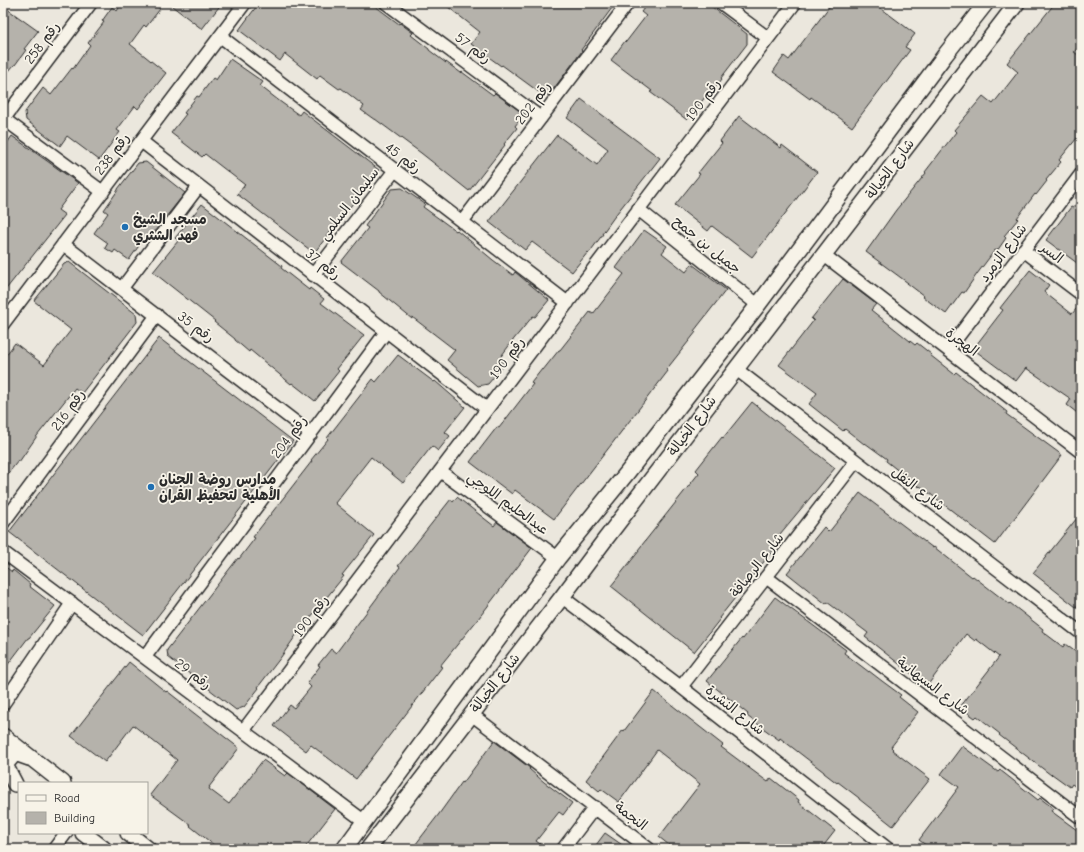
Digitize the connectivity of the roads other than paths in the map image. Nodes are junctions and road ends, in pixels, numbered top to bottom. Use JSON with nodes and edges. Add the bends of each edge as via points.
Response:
{"nodes":[{"id":1,"x":91,"y":3,"type":"edge"},
{"id":2,"x":245,"y":3,"type":"edge"},
{"id":3,"x":386,"y":3,"type":"edge"},
{"id":4,"x":721,"y":3,"type":"edge"},
{"id":5,"x":795,"y":3,"type":"edge"},
{"id":6,"x":986,"y":3,"type":"edge"},
{"id":7,"x":1017,"y":3,"type":"edge"},
{"id":8,"x":626,"y":4,"type":"edge"},
{"id":9,"x":220,"y":36,"type":"junction"},
{"id":10,"x":768,"y":38,"type":"junction"},
{"id":11,"x":541,"y":118,"type":"junction"},
{"id":12,"x":4,"y":119,"type":"edge"},
{"id":13,"x":141,"y":141,"type":"junction"},
{"id":14,"x":395,"y":170,"type":"junction"},
{"id":15,"x":1081,"y":174,"type":"edge"},
{"id":16,"x":199,"y":186,"type":"junction"},
{"id":17,"x":102,"y":192,"type":"junction"},
{"id":18,"x":638,"y":209,"type":"junction"},
{"id":19,"x":462,"y":222,"type":"junction"},
{"id":20,"x":63,"y":244,"type":"junction"},
{"id":21,"x":1023,"y":250,"type":"junction"},
{"id":22,"x":824,"y":255,"type":"junction"},
{"id":23,"x":313,"y":275,"type":"junction"},
{"id":24,"x":122,"y":288,"type":"junction"},
{"id":25,"x":1081,"y":294,"type":"edge"},
{"id":26,"x":568,"y":303,"type":"junction"},
{"id":27,"x":758,"y":305,"type":"junction"},
{"id":28,"x":157,"y":315,"type":"junction"},
{"id":29,"x":3,"y":324,"type":"edge"},
{"id":30,"x":386,"y":332,"type":"junction"},
{"id":31,"x":948,"y":350,"type":"junction"},
{"id":32,"x":736,"y":369,"type":"junction"},
{"id":33,"x":487,"y":409,"type":"junction"},
{"id":34,"x":311,"y":434,"type":"junction"},
{"id":35,"x":1081,"y":452,"type":"edge"},
{"id":36,"x":856,"y":461,"type":"junction"},
{"id":37,"x":440,"y":472,"type":"junction"},
{"id":38,"x":627,"y":472,"type":"junction"},
{"id":39,"x":645,"y":488,"type":"junction"},
{"id":40,"x":590,"y":519,"type":"junction"},
{"id":41,"x":3,"y":523,"type":"edge"},
{"id":42,"x":604,"y":541,"type":"junction"},
{"id":43,"x":3,"y":552,"type":"edge"},
{"id":44,"x":558,"y":558,"type":"junction"},
{"id":45,"x":766,"y":577,"type":"junction"},
{"id":46,"x":562,"y":597,"type":"junction"},
{"id":47,"x":72,"y":603,"type":"junction"},
{"id":48,"x":1079,"y":627,"type":"edge"},
{"id":49,"x":145,"y":657,"type":"junction"},
{"id":50,"x":681,"y":687,"type":"junction"},
{"id":51,"x":3,"y":704,"type":"edge"},
{"id":52,"x":471,"y":714,"type":"junction"},
{"id":53,"x":243,"y":731,"type":"junction"},
{"id":54,"x":5,"y":743,"type":"edge"},
{"id":55,"x":35,"y":761,"type":"junction"},
{"id":56,"x":62,"y":782,"type":"edge"},
{"id":57,"x":12,"y":783,"type":"edge"},
{"id":58,"x":595,"y":807,"type":"junction"},
{"id":59,"x":1081,"y":818,"type":"edge"},
{"id":60,"x":364,"y":821,"type":"junction"},
{"id":61,"x":65,"y":834,"type":"edge"},
{"id":62,"x":84,"y":834,"type":"edge"},
{"id":63,"x":129,"y":834,"type":"edge"},
{"id":64,"x":54,"y":849,"type":"edge"},
{"id":65,"x":104,"y":849,"type":"edge"},
{"id":66,"x":148,"y":849,"type":"edge"},
{"id":67,"x":344,"y":849,"type":"edge"},
{"id":68,"x":368,"y":849,"type":"edge"},
{"id":69,"x":563,"y":849,"type":"edge"},
{"id":70,"x":649,"y":849,"type":"edge"},
{"id":71,"x":888,"y":849,"type":"edge"}],
"edges":[{"from":1,"to":12,"type":"street","name":"رقم 258"},
{"from":2,"to":9,"type":"street","name":"رقم 238"},
{"from":3,"to":11,"type":"street","name":"رقم 57"},
{"from":4,"to":10,"type":"street"},
{"from":5,"to":10,"type":"street","name":"رقم 190"},
{"from":6,"to":27,"type":"street","name":"شارع الخيالة"},
{"from":7,"to":22,"type":"street","name":"شارع الخيالة"},
{"from":8,"to":11,"type":"street","name":"رقم 202"},
{"from":9,"to":13,"type":"street","name":"رقم 238"},
{"from":9,"to":14,"type":"street","name":"رقم 45"},
{"from":10,"to":18,"type":"street","name":"رقم 190"},
{"from":11,"to":19,"type":"street","name":"رقم 202"},
{"from":12,"to":17,"type":"street"},
{"from":13,"to":16,"type":"street","name":"رقم 37"},
{"from":13,"to":17,"type":"street","name":"رقم 238"},
{"from":14,"to":19,"type":"street","name":"رقم 45"},
{"from":14,"to":23,"type":"street","name":"سليمان السلمي"},
{"from":15,"to":21,"type":"street","name":"شارع الزمرد"},
{"from":16,"to":23,"type":"street","name":"رقم 37"},
{"from":16,"to":24,"type":"street"},
{"from":17,"to":20,"type":"street","name":"رقم 238"},
{"from":18,"to":26,"type":"street","name":"رقم 190"},
{"from":18,"to":27,"type":"street","name":"جميل بن جمح"},
{"from":19,"to":26,"type":"street","name":"رقم 45"},
{"from":20,"to":24,"type":"street","name":"رقم 35"},
{"from":20,"to":29,"type":"street","name":"رقم 238"},
{"from":21,"to":25,"type":"street","name":"السر"},
{"from":21,"to":31,"type":"street","name":"شارع الزمرد"},
{"from":22,"to":31,"type":"street","name":"الهجرة"},
{"from":22,"to":32,"type":"street","name":"شارع الخيالة"},
{"from":23,"to":30,"type":"street","name":"رقم 37"},
{"from":24,"to":28,"type":"street","name":"رقم 35"},
{"from":26,"to":33,"type":"street","name":"رقم 190"},
{"from":27,"to":38,"type":"street","name":"شارع الخيالة"},
{"from":28,"to":34,"type":"street","name":"رقم 35"},
{"from":28,"to":41,"type":"street","name":"رقم 216"},
{"from":30,"to":33,"type":"street","name":"رقم 37"},
{"from":30,"to":34,"type":"street","name":"رقم 204"},
{"from":31,"to":35,"type":"street","name":"الهجرة"},
{"from":32,"to":36,"type":"street","name":"شارع النفل"},
{"from":32,"to":39,"type":"street","name":"شارع الخيالة"},
{"from":33,"to":37,"type":"street","name":"رقم 190"},
{"from":34,"to":49,"type":"street","name":"رقم 204"},
{"from":36,"to":45,"type":"street","name":"شارع الرصافة"},
{"from":36,"to":48,"type":"street","name":"شارع النفل"},
{"from":37,"to":44,"type":"street","name":"عبدالحليم اللوجي"},
{"from":37,"to":53,"type":"street","name":"رقم 190"},
{"from":38,"to":39,"type":"street","via":[[623,485],[626,491],[632,495]]},
{"from":38,"to":40,"type":"street","name":"شارع الخيالة"},
{"from":39,"to":42,"type":"street","name":"شارع الخيالة"},
{"from":40,"to":42,"type":"street","via":[[606,510],[613,515],[613,526]]},
{"from":40,"to":44,"type":"street","name":"شارع الخيالة"},
{"from":42,"to":46,"type":"street","name":"شارع الخيالة"},
{"from":43,"to":47,"type":"street","name":"رقم 29"},
{"from":44,"to":60,"type":"street","name":"شارع الخيالة"},
{"from":45,"to":50,"type":"street","name":"شارع الرصافة"},
{"from":45,"to":59,"type":"street","name":"شارع السبهانية"},
{"from":46,"to":50,"type":"street","name":"شارع النشرة"},
{"from":46,"to":52,"type":"street","name":"شارع الخيالة"},
{"from":47,"to":49,"type":"street","name":"رقم 29"},
{"from":47,"to":51,"type":"street"},
{"from":49,"to":53,"type":"street","name":"رقم 29"},
{"from":50,"to":71,"type":"street","name":"شارع النشرة"},
{"from":52,"to":58,"type":"street","name":"النجمة"},
{"from":52,"to":68,"type":"street","name":"شارع الخيالة"},
{"from":53,"to":60,"type":"street","name":"رقم 29"},
{"from":54,"to":55,"type":"street"},
{"from":55,"to":56,"type":"street"},
{"from":55,"to":57,"type":"street","via":[[15,753],[5,765]]},
{"from":58,"to":69,"type":"street"},
{"from":58,"to":70,"type":"street","name":"النجمة"},
{"from":60,"to":67,"type":"street","name":"شارع الخيالة"},
{"from":61,"to":64,"type":"street"},
{"from":62,"to":65,"type":"street"},
{"from":63,"to":66,"type":"street"}]}
